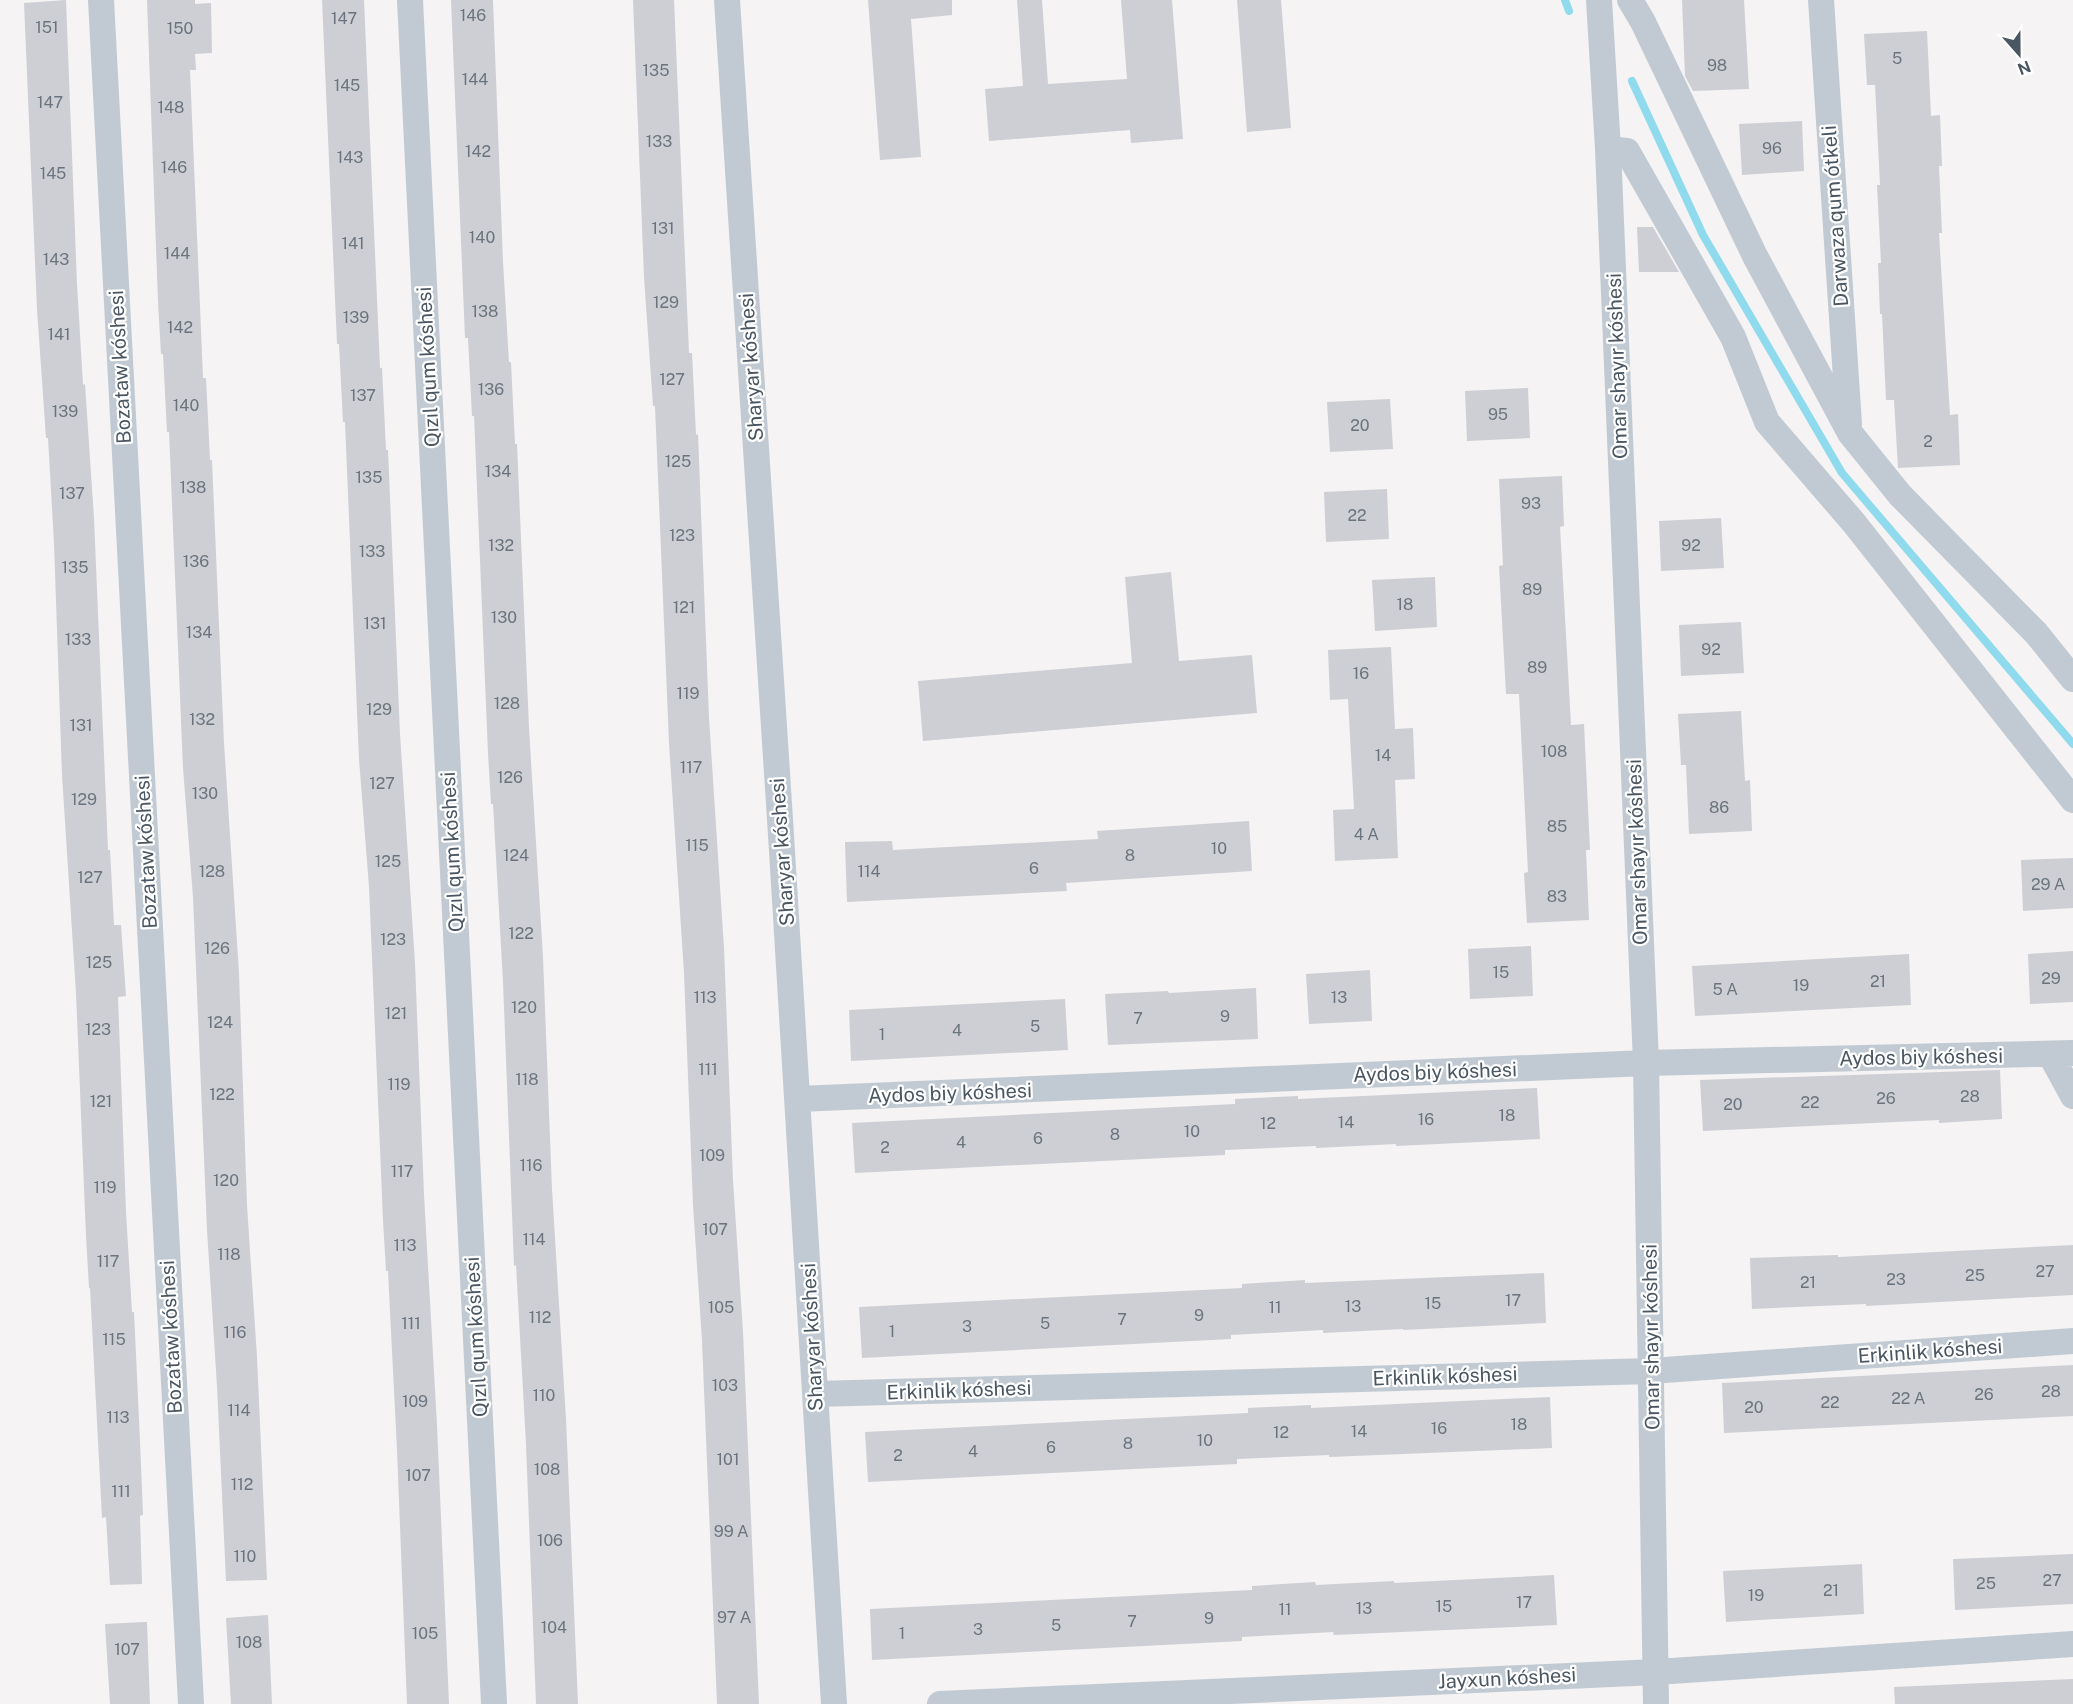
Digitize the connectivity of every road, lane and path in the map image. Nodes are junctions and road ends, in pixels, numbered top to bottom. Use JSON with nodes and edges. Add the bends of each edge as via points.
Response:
{"nodes":[{"id":1,"x":101,"y":0,"type":"edge"},
{"id":2,"x":410,"y":0,"type":"edge"},
{"id":3,"x":728,"y":0,"type":"edge"},
{"id":4,"x":1599,"y":0,"type":"edge"},
{"id":5,"x":1630,"y":0,"type":"edge"},
{"id":6,"x":1821,"y":0,"type":"edge"},
{"id":7,"x":1608,"y":149,"type":"junction"},
{"id":8,"x":1850,"y":433,"type":"junction"},
{"id":9,"x":2073,"y":679,"type":"edge"},
{"id":10,"x":2073,"y":800,"type":"edge"},
{"id":11,"x":2062,"y":1054,"type":"edge"},
{"id":12,"x":1646,"y":1063,"type":"junction"},
{"id":13,"x":2073,"y":1096,"type":"edge"},
{"id":14,"x":798,"y":1099,"type":"junction"},
{"id":15,"x":2073,"y":1341,"type":"edge"},
{"id":16,"x":1651,"y":1371,"type":"junction"},
{"id":17,"x":816,"y":1394,"type":"junction"},
{"id":18,"x":2073,"y":1644,"type":"edge"},
{"id":19,"x":1656,"y":1671,"type":"junction"},
{"id":20,"x":191,"y":1704,"type":"edge"},
{"id":21,"x":494,"y":1704,"type":"edge"},
{"id":22,"x":834,"y":1704,"type":"edge"},
{"id":23,"x":940,"y":1704,"type":"edge"},
{"id":24,"x":1656,"y":1704,"type":"edge"}],
"edges":[{"from":1,"to":20,"type":"street","name":"Bozataw kóshesi"},
{"from":2,"to":21,"type":"street","name":"Qızıl qum kóshesi"},
{"from":3,"to":14,"type":"street","name":"Sharyar kóshesi"},
{"from":4,"to":7,"type":"street","name":"Omar shayır kóshesi"},
{"from":5,"to":8,"type":"street","via":[[1755,256]]},
{"from":6,"to":8,"type":"street","name":"Darwaza qum ótkeli"},
{"from":7,"to":10,"type":"street","via":[[1627,151],[1733,337],[1767,422],[1854,523]]},
{"from":7,"to":12,"type":"street","name":"Omar shayır kóshesi"},
{"from":8,"to":9,"type":"street","via":[[1900,495],[2036,633]]},
{"from":11,"to":12,"type":"street","name":"Aydos biy kóshesi"},
{"from":11,"to":13,"type":"street"},
{"from":12,"to":14,"type":"street","name":"Aydos biy kóshesi"},
{"from":12,"to":16,"type":"street","name":"Omar shayır kóshesi"},
{"from":14,"to":17,"type":"street","name":"Sharyar kóshesi"},
{"from":15,"to":16,"type":"street","name":"Erkinlik kóshesi"},
{"from":16,"to":17,"type":"street","name":"Erkinlik kóshesi"},
{"from":16,"to":19,"type":"street","name":"Omar shayır kóshesi"},
{"from":17,"to":22,"type":"street","name":"Sharyar kóshesi"},
{"from":18,"to":19,"type":"street","name":"Jayxun kóshesi"},
{"from":19,"to":23,"type":"street","name":"Jayxun kóshesi"},
{"from":19,"to":24,"type":"street","name":"Omar shayır kóshesi"}]}
